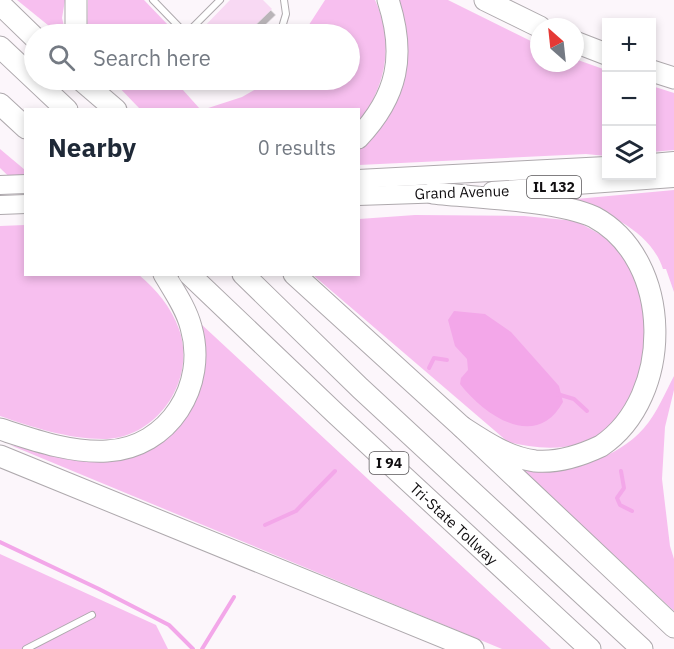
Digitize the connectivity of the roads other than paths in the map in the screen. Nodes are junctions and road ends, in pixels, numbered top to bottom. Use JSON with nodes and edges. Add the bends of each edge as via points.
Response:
{"nodes":[{"id":1,"x":76,"y":0,"type":"edge"},
{"id":2,"x":153,"y":0,"type":"edge"},
{"id":3,"x":220,"y":0,"type":"edge"},
{"id":4,"x":284,"y":0,"type":"edge"},
{"id":5,"x":388,"y":0,"type":"edge"},
{"id":6,"x":485,"y":0,"type":"edge"},
{"id":7,"x":0,"y":4,"type":"edge"},
{"id":8,"x":530,"y":22,"type":"edge"},
{"id":9,"x":76,"y":24,"type":"edge"},
{"id":10,"x":176,"y":24,"type":"edge"},
{"id":11,"x":196,"y":24,"type":"edge"},
{"id":12,"x":283,"y":24,"type":"edge"},
{"id":13,"x":24,"y":27,"type":"edge"},
{"id":14,"x":584,"y":45,"type":"edge"},
{"id":15,"x":0,"y":47,"type":"edge"},
{"id":16,"x":602,"y":52,"type":"edge"},
{"id":17,"x":24,"y":70,"type":"edge"},
{"id":18,"x":654,"y":72,"type":"edge"},
{"id":19,"x":674,"y":78,"type":"edge"},
{"id":20,"x":46,"y":90,"type":"edge"},
{"id":21,"x":93,"y":90,"type":"edge"},
{"id":22,"x":102,"y":90,"type":"edge"},
{"id":23,"x":0,"y":104,"type":"edge"},
{"id":24,"x":112,"y":106,"type":"edge"},
{"id":25,"x":65,"y":108,"type":"edge"},
{"id":26,"x":24,"y":126,"type":"edge"},
{"id":27,"x":360,"y":135,"type":"edge"},
{"id":28,"x":674,"y":161,"type":"edge"},
{"id":29,"x":656,"y":163,"type":"edge"},
{"id":30,"x":602,"y":166,"type":"edge"},
{"id":31,"x":674,"y":178,"type":"edge"},
{"id":32,"x":360,"y":179,"type":"edge"},
{"id":33,"x":433,"y":193,"type":"junction"},
{"id":34,"x":360,"y":196,"type":"edge"},
{"id":35,"x":24,"y":204,"type":"edge"},
{"id":36,"x":0,"y":205,"type":"edge"},
{"id":37,"x":165,"y":276,"type":"edge"},
{"id":38,"x":191,"y":276,"type":"edge"},
{"id":39,"x":245,"y":276,"type":"edge"},
{"id":40,"x":296,"y":276,"type":"edge"},
{"id":41,"x":462,"y":427,"type":"junction"},
{"id":42,"x":0,"y":429,"type":"edge"},
{"id":43,"x":0,"y":456,"type":"edge"},
{"id":44,"x":92,"y":615,"type":"dead end"},
{"id":45,"x":674,"y":627,"type":"edge"},
{"id":46,"x":26,"y":649,"type":"edge"},
{"id":47,"x":473,"y":649,"type":"edge"},
{"id":48,"x":590,"y":649,"type":"edge"},
{"id":49,"x":642,"y":649,"type":"edge"}],
"edges":[{"from":1,"to":9,"type":"highway"},
{"from":2,"to":10,"type":"lane"},
{"from":3,"to":11,"type":"lane"},
{"from":4,"to":12,"type":"lane"},
{"from":5,"to":27,"type":"highway","via":[[398,39],[396,73],[384,105]]},
{"from":6,"to":8,"type":"highway"},
{"from":7,"to":13,"type":"highway"},
{"from":14,"to":16,"type":"highway"},
{"from":15,"to":17,"type":"highway"},
{"from":18,"to":19,"type":"highway"},
{"from":20,"to":25,"type":"highway"},
{"from":21,"to":24,"type":"highway"},
{"from":22,"to":24,"type":"highway"},
{"from":23,"to":26,"type":"highway"},
{"from":28,"to":29,"type":"main road"},
{"from":30,"to":32,"type":"main road","name":"Grand Avenue","number":"IL 132"},
{"from":31,"to":33,"type":"main road","name":"Grand Avenue","number":"IL 132"},
{"from":33,"to":34,"type":"main road","name":"Grand Avenue","number":"IL 132"},
{"from":33,"to":41,"type":"highway","via":[[574,210],[596,218],[619,232],[644,257],[668,314],[669,355],[656,393],[635,422],[604,444],[576,456],[537,461],[498,450]]},
{"from":35,"to":36,"type":"main road"},
{"from":37,"to":42,"type":"highway","via":[[191,327],[195,348],[193,380],[181,409],[170,422],[144,441],[107,452],[57,447]]},
{"from":38,"to":48,"type":"highway","name":"Tri-State Tollway","number":"I 94"},
{"from":39,"to":49,"type":"highway","number":"I 94"},
{"from":40,"to":41,"type":"highway"},
{"from":41,"to":45,"type":"highway"},
{"from":43,"to":47,"type":"highway"},
{"from":44,"to":46,"type":"lane"}]}
